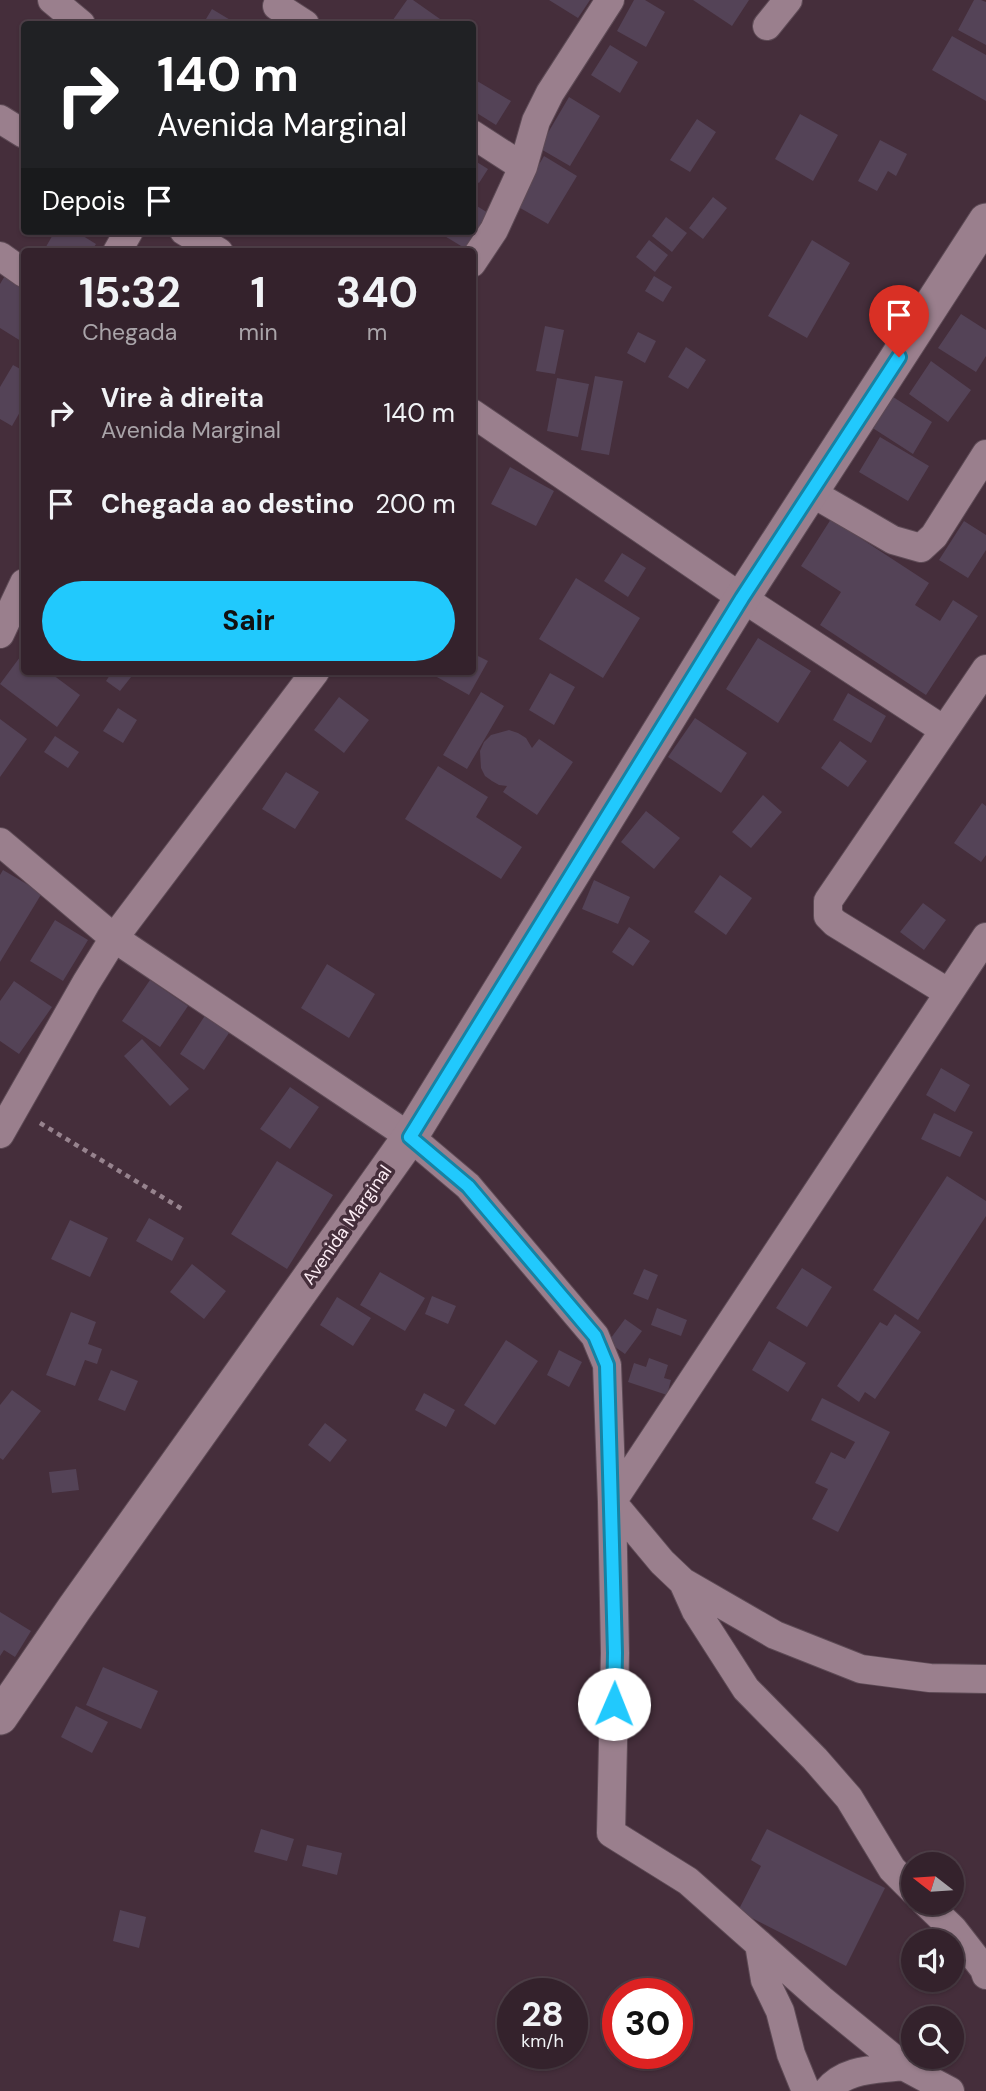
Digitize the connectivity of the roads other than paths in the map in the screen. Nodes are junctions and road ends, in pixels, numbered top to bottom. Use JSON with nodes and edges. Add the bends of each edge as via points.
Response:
{"nodes":[{"id":1,"x":52,"y":0,"type":"edge"},
{"id":2,"x":610,"y":0,"type":"edge"},
{"id":3,"x":788,"y":0,"type":"edge"},
{"id":4,"x":274,"y":10,"type":"edge"},
{"id":5,"x":77,"y":21,"type":"edge"},
{"id":6,"x":298,"y":21,"type":"edge"},
{"id":7,"x":767,"y":26,"type":"dead end"},
{"id":8,"x":0,"y":119,"type":"edge"},
{"id":9,"x":21,"y":132,"type":"edge"},
{"id":10,"x":476,"y":137,"type":"edge"},
{"id":11,"x":523,"y":167,"type":"junction"},
{"id":12,"x":986,"y":221,"type":"edge"},
{"id":13,"x":191,"y":235,"type":"edge"},
{"id":14,"x":212,"y":248,"type":"edge"},
{"id":15,"x":0,"y":256,"type":"edge"},
{"id":16,"x":476,"y":257,"type":"edge"},
{"id":17,"x":21,"y":271,"type":"edge"},
{"id":18,"x":476,"y":416,"type":"edge"},
{"id":19,"x":986,"y":454,"type":"edge"},
{"id":20,"x":812,"y":493,"type":"junction"},
{"id":21,"x":21,"y":589,"type":"edge"},
{"id":22,"x":742,"y":598,"type":"junction"},
{"id":23,"x":0,"y":634,"type":"edge"},
{"id":24,"x":986,"y":668,"type":"edge"},
{"id":25,"x":314,"y":675,"type":"edge"},
{"id":26,"x":944,"y":730,"type":"junction"},
{"id":27,"x":0,"y":842,"type":"edge"},
{"id":28,"x":986,"y":937,"type":"edge"},
{"id":29,"x":114,"y":938,"type":"junction"},
{"id":30,"x":949,"y":993,"type":"junction"},
{"id":31,"x":0,"y":1134,"type":"edge"},
{"id":32,"x":410,"y":1137,"type":"junction"},
{"id":33,"x":612,"y":1502,"type":"junction"},
{"id":34,"x":683,"y":1582,"type":"junction"},
{"id":35,"x":986,"y":1679,"type":"edge"},
{"id":36,"x":0,"y":1717,"type":"edge"},
{"id":37,"x":901,"y":1879,"type":"edge"},
{"id":38,"x":938,"y":1915,"type":"edge"},
{"id":39,"x":759,"y":1944,"type":"junction"},
{"id":40,"x":986,"y":1975,"type":"edge"},
{"id":41,"x":901,"y":2064,"type":"edge"},
{"id":42,"x":901,"y":2066,"type":"edge"},
{"id":43,"x":909,"y":2069,"type":"edge"},
{"id":44,"x":806,"y":2091,"type":"edge"},
{"id":45,"x":827,"y":2091,"type":"edge"},
{"id":46,"x":950,"y":2091,"type":"edge"}],
"edges":[{"from":1,"to":5,"type":"street"},
{"from":2,"to":11,"type":"street","via":[[550,93],[536,121]]},
{"from":3,"to":7,"type":"street"},
{"from":4,"to":6,"type":"street"},
{"from":8,"to":9,"type":"street"},
{"from":10,"to":11,"type":"street"},
{"from":11,"to":16,"type":"street"},
{"from":12,"to":20,"type":"street","name":"Avenida Marginal"},
{"from":13,"to":14,"type":"street"},
{"from":15,"to":17,"type":"street"},
{"from":18,"to":22,"type":"street"},
{"from":19,"to":20,"type":"street","via":[[934,536],[921,548],[893,540]]},
{"from":20,"to":22,"type":"street","name":"Avenida Marginal"},
{"from":21,"to":23,"type":"street"},
{"from":22,"to":26,"type":"street"},
{"from":22,"to":32,"type":"street","name":"Avenida Marginal"},
{"from":24,"to":26,"type":"street"},
{"from":25,"to":29,"type":"street"},
{"from":26,"to":30,"type":"street","via":[[828,901],[828,916]]},
{"from":27,"to":29,"type":"street"},
{"from":28,"to":30,"type":"street"},
{"from":29,"to":31,"type":"street"},
{"from":29,"to":32,"type":"street"},
{"from":30,"to":33,"type":"street"},
{"from":32,"to":33,"type":"street","via":[[468,1186],[595,1336],[607,1365]]},
{"from":32,"to":36,"type":"street","name":"Avenida Marginal"},
{"from":33,"to":34,"type":"street"},
{"from":33,"to":39,"type":"street","via":[[611,1833],[688,1881]]},
{"from":34,"to":35,"type":"street","via":[[775,1634],[861,1669]]},
{"from":34,"to":37,"type":"street","via":[[696,1611],[746,1689],[849,1798]]},
{"from":38,"to":40,"type":"street"},
{"from":39,"to":41,"type":"street"},
{"from":39,"to":44,"type":"street","via":[[765,1980]]},
{"from":42,"to":45,"type":"street","via":[[861,2071],[833,2083]]},
{"from":43,"to":46,"type":"street"}]}
